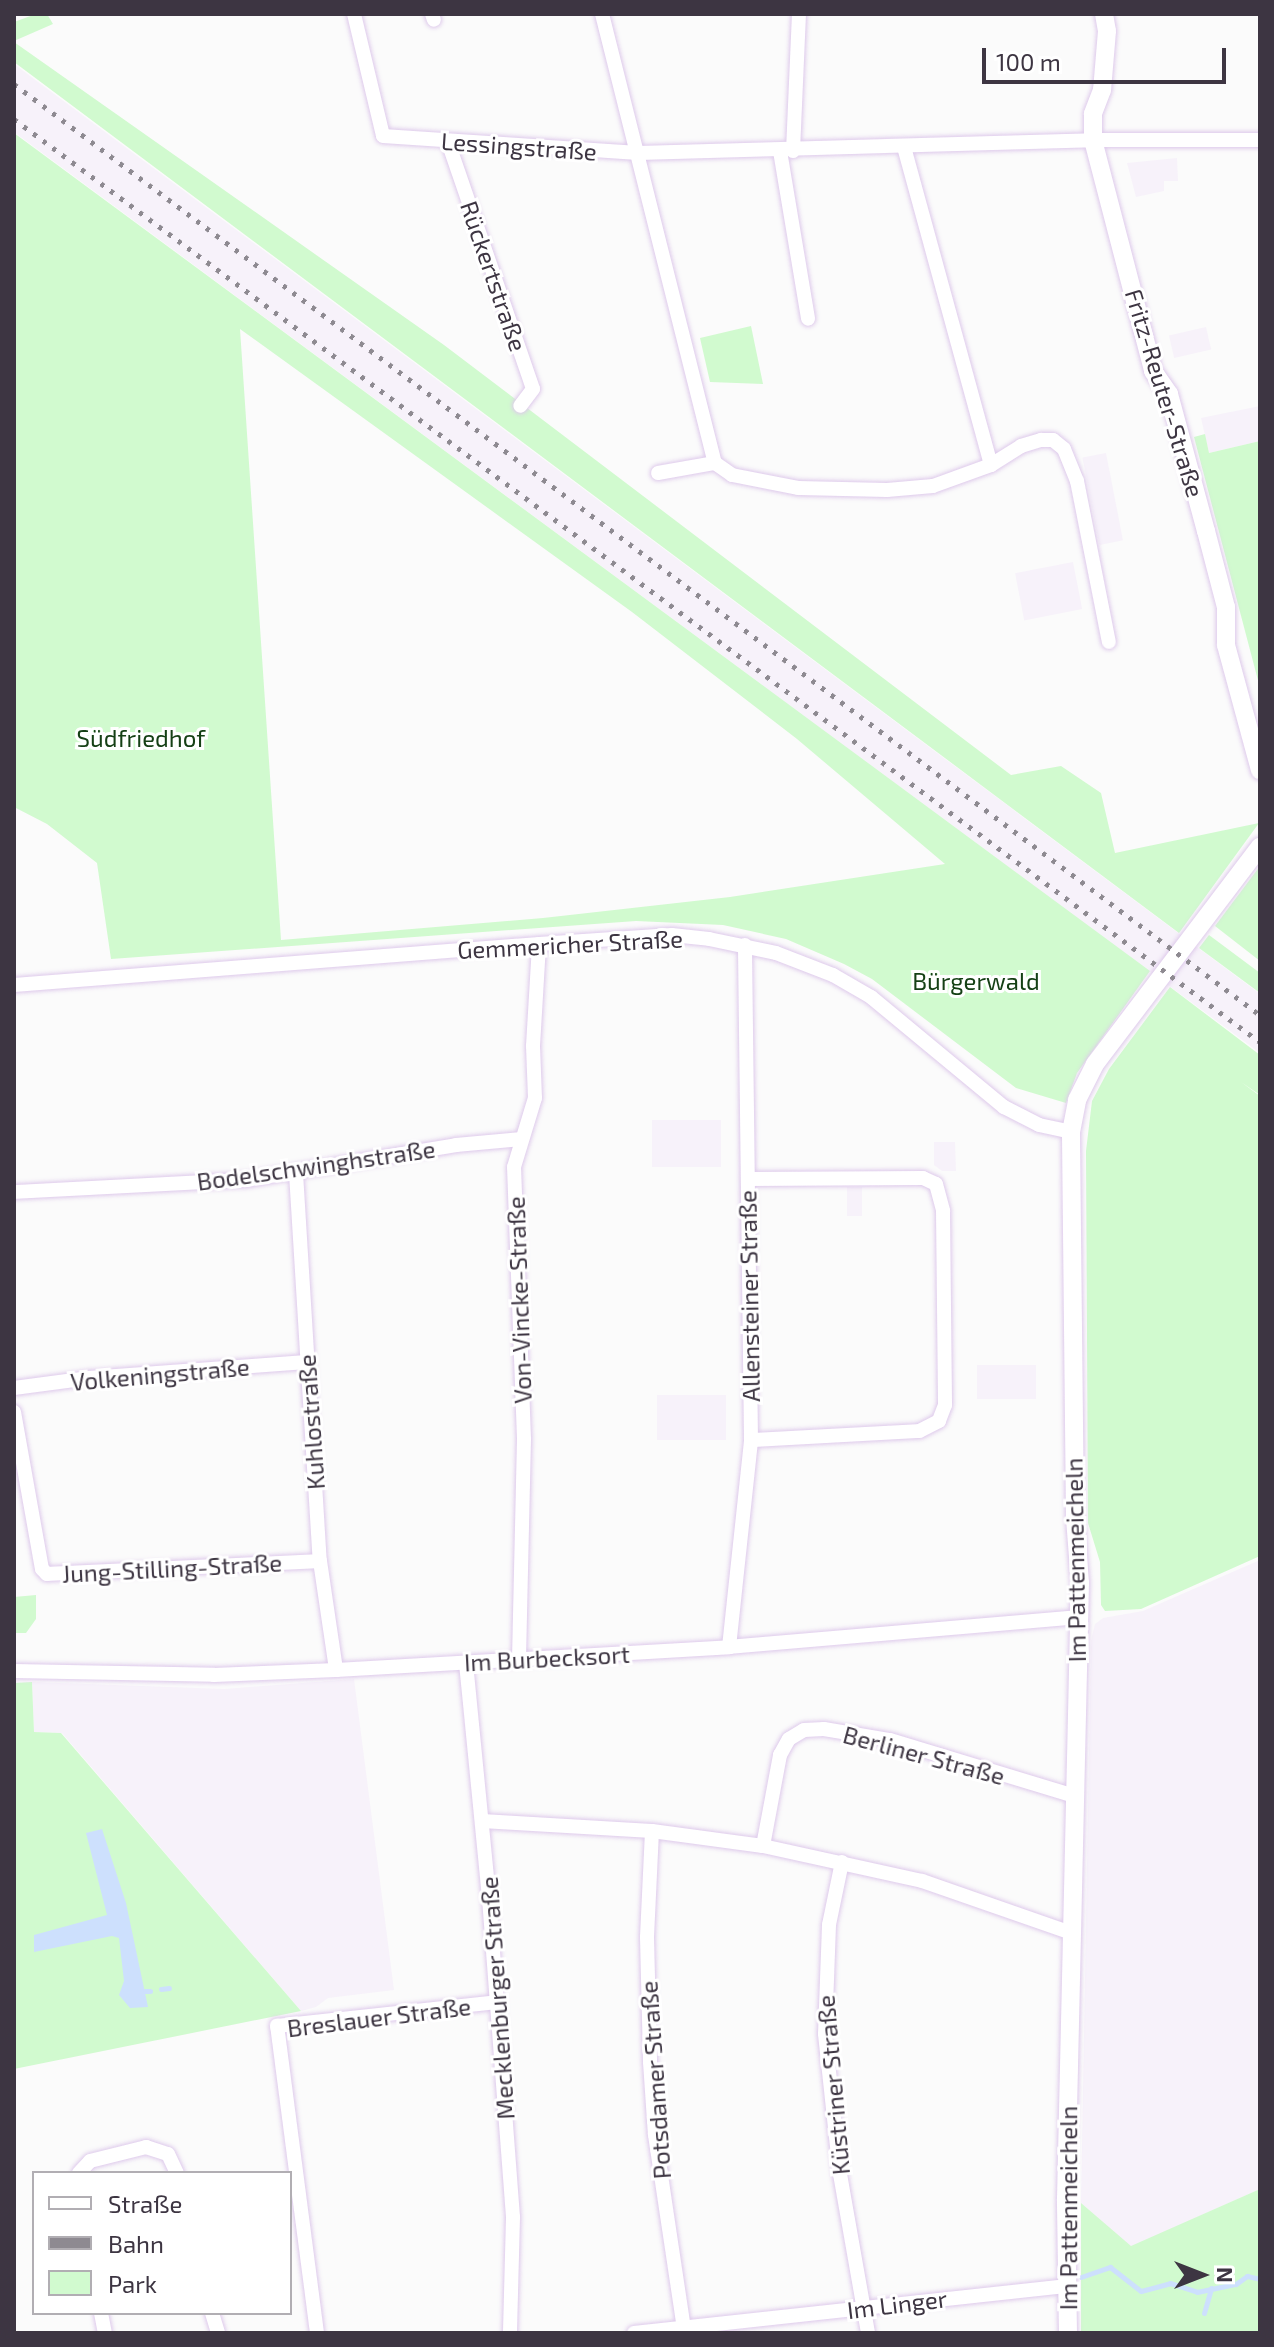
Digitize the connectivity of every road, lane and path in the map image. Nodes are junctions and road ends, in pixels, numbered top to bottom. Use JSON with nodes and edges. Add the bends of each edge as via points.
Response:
{"nodes":[{"id":1,"x":354,"y":14,"type":"edge"},
{"id":2,"x":602,"y":14,"type":"edge"},
{"id":3,"x":799,"y":14,"type":"edge"},
{"id":4,"x":1104,"y":14,"type":"edge"},
{"id":5,"x":1093,"y":140,"type":"junction"},
{"id":6,"x":1260,"y":140,"type":"edge"},
{"id":7,"x":448,"y":142,"type":"junction"},
{"id":8,"x":904,"y":148,"type":"junction"},
{"id":9,"x":787,"y":151,"type":"junction"},
{"id":10,"x":638,"y":153,"type":"junction"},
{"id":11,"x":808,"y":319,"type":"dead end"},
{"id":12,"x":520,"y":406,"type":"dead end"},
{"id":13,"x":715,"y":463,"type":"junction"},
{"id":14,"x":991,"y":465,"type":"junction"},
{"id":15,"x":658,"y":473,"type":"dead end"},
{"id":16,"x":1109,"y":642,"type":"dead end"},
{"id":17,"x":1260,"y":770,"type":"edge"},
{"id":18,"x":1260,"y":847,"type":"edge"},
{"id":19,"x":539,"y":944,"type":"junction"},
{"id":20,"x":745,"y":945,"type":"junction"},
{"id":21,"x":14,"y":985,"type":"edge"},
{"id":22,"x":1071,"y":1132,"type":"junction"},
{"id":23,"x":522,"y":1139,"type":"junction"},
{"id":24,"x":296,"y":1173,"type":"junction"},
{"id":25,"x":748,"y":1179,"type":"junction"},
{"id":26,"x":14,"y":1192,"type":"edge"},
{"id":27,"x":306,"y":1362,"type":"junction"},
{"id":28,"x":14,"y":1388,"type":"edge"},
{"id":29,"x":14,"y":1412,"type":"edge"},
{"id":30,"x":751,"y":1440,"type":"junction"},
{"id":31,"x":320,"y":1561,"type":"junction"},
{"id":32,"x":1079,"y":1617,"type":"junction"},
{"id":33,"x":729,"y":1647,"type":"junction"},
{"id":34,"x":519,"y":1659,"type":"junction"},
{"id":35,"x":466,"y":1663,"type":"junction"},
{"id":36,"x":336,"y":1670,"type":"junction"},
{"id":37,"x":14,"y":1671,"type":"edge"},
{"id":38,"x":1074,"y":1796,"type":"junction"},
{"id":39,"x":482,"y":1821,"type":"junction"},
{"id":40,"x":652,"y":1831,"type":"junction"},
{"id":41,"x":763,"y":1846,"type":"junction"},
{"id":42,"x":842,"y":1862,"type":"junction"},
{"id":43,"x":1071,"y":1933,"type":"junction"},
{"id":44,"x":497,"y":2002,"type":"junction"},
{"id":45,"x":81,"y":2171,"type":"edge"},
{"id":46,"x":176,"y":2171,"type":"edge"},
{"id":47,"x":1065,"y":2286,"type":"junction"},
{"id":48,"x":865,"y":2308,"type":"junction"},
{"id":49,"x":684,"y":2328,"type":"junction"},
{"id":50,"x":706,"y":2329,"type":"edge"},
{"id":51,"x":317,"y":2333,"type":"edge"},
{"id":52,"x":510,"y":2333,"type":"edge"},
{"id":53,"x":634,"y":2333,"type":"edge"},
{"id":54,"x":868,"y":2333,"type":"edge"},
{"id":55,"x":1068,"y":2333,"type":"edge"}],
"edges":[{"from":1,"to":7,"type":"street","name":"Lessingstraße","via":[[383,136]]},
{"from":2,"to":10,"type":"street"},
{"from":3,"to":9,"type":"street"},
{"from":4,"to":5,"type":"street","name":"Fritz-Reuter-Straße","via":[[1102,90],[1093,114]]},
{"from":5,"to":6,"type":"street","name":"Lessingstraße"},
{"from":5,"to":8,"type":"street","name":"Lessingstraße"},
{"from":5,"to":17,"type":"street","name":"Fritz-Reuter-Straße","via":[[1153,371],[1169,394],[1199,502],[1226,607],[1226,645]]},
{"from":7,"to":10,"type":"street","name":"Lessingstraße"},
{"from":7,"to":12,"type":"street","name":"Rückertstraße","via":[[533,389]]},
{"from":8,"to":9,"type":"street","name":"Lessingstraße"},
{"from":8,"to":14,"type":"street"},
{"from":9,"to":10,"type":"street","name":"Lessingstraße"},
{"from":9,"to":11,"type":"street"},
{"from":10,"to":13,"type":"street"},
{"from":13,"to":14,"type":"street","via":[[732,475],[764,483],[887,490],[933,486]]},
{"from":13,"to":15,"type":"street"},
{"from":14,"to":16,"type":"street","via":[[1041,440],[1053,440],[1064,449],[1077,481]]},
{"from":18,"to":22,"type":"street","name":"Im Pattenmeicheln","via":[[1095,1064],[1077,1100]]},
{"from":19,"to":20,"type":"street","name":"Gemmericher Straße","via":[[672,935]]},
{"from":19,"to":21,"type":"street","name":"Gemmericher Straße"},
{"from":19,"to":23,"type":"street","name":"Von-Vincke-Straße","via":[[535,1098]]},
{"from":20,"to":22,"type":"street","name":"Gemmericher Straße","via":[[833,975],[871,997],[1004,1107],[1039,1125]]},
{"from":20,"to":25,"type":"street","name":"Allensteiner Straße"},
{"from":22,"to":32,"type":"street","name":"Im Pattenmeicheln"},
{"from":23,"to":24,"type":"street","name":"Bodelschwinghstraße"},
{"from":23,"to":34,"type":"street","name":"Von-Vincke-Straße","via":[[514,1167],[524,1439]]},
{"from":24,"to":26,"type":"street","name":"Bodelschwinghstraße"},
{"from":24,"to":27,"type":"street","name":"Kuhlostraße"},
{"from":25,"to":30,"type":"street","name":"Allensteiner Straße"},
{"from":25,"to":30,"type":"street","via":[[923,1178],[936,1184],[943,1211],[945,1363],[944,1414],[927,1429]]},
{"from":27,"to":28,"type":"street","name":"Volkeningstraße"},
{"from":27,"to":31,"type":"street","name":"Kuhlostraße"},
{"from":29,"to":31,"type":"street","name":"Jung-Stilling-Straße","via":[[47,1574]]},
{"from":30,"to":33,"type":"street","name":"Allensteiner Straße"},
{"from":31,"to":36,"type":"street","name":"Kuhlostraße"},
{"from":32,"to":33,"type":"street","name":"Im Burbecksort"},
{"from":32,"to":38,"type":"street","name":"Im Pattenmeicheln"},
{"from":33,"to":34,"type":"street","name":"Im Burbecksort"},
{"from":34,"to":35,"type":"street","name":"Im Burbecksort"},
{"from":35,"to":36,"type":"street","name":"Im Burbecksort"},
{"from":35,"to":39,"type":"street","name":"Mecklenburger Straße"},
{"from":36,"to":37,"type":"street","name":"Im Burbecksort","via":[[214,1675]]},
{"from":38,"to":41,"type":"street","name":"Berliner Straße","via":[[890,1740],[804,1730],[789,1739],[780,1755]]},
{"from":38,"to":43,"type":"street","name":"Im Pattenmeicheln"},
{"from":39,"to":40,"type":"street"},
{"from":39,"to":44,"type":"street","name":"Mecklenburger Straße"},
{"from":40,"to":41,"type":"street"},
{"from":40,"to":49,"type":"street","name":"Potsdamer Straße","via":[[647,1937],[650,2062]]},
{"from":41,"to":42,"type":"street"},
{"from":42,"to":43,"type":"street","via":[[922,1881]]},
{"from":42,"to":48,"type":"street","name":"Küstriner Straße","via":[[829,1925],[825,2034],[840,2174]]},
{"from":43,"to":47,"type":"street","name":"Im Pattenmeicheln"},
{"from":44,"to":51,"type":"street","name":"Breslauer Straße","via":[[277,2026]]},
{"from":44,"to":52,"type":"street","name":"Mecklenburger Straße","via":[[515,2248]]},
{"from":45,"to":46,"type":"street","via":[[90,2161],[146,2147],[168,2154]]},
{"from":47,"to":48,"type":"street","name":"Im Linger"},
{"from":47,"to":55,"type":"street","name":"Im Pattenmeicheln"},
{"from":48,"to":50,"type":"street","name":"Im Linger"},
{"from":48,"to":54,"type":"street","name":"Küstriner Straße"},
{"from":49,"to":50,"type":"street","name":"Im Linger"},
{"from":49,"to":53,"type":"street","name":"Im Linger"}]}
